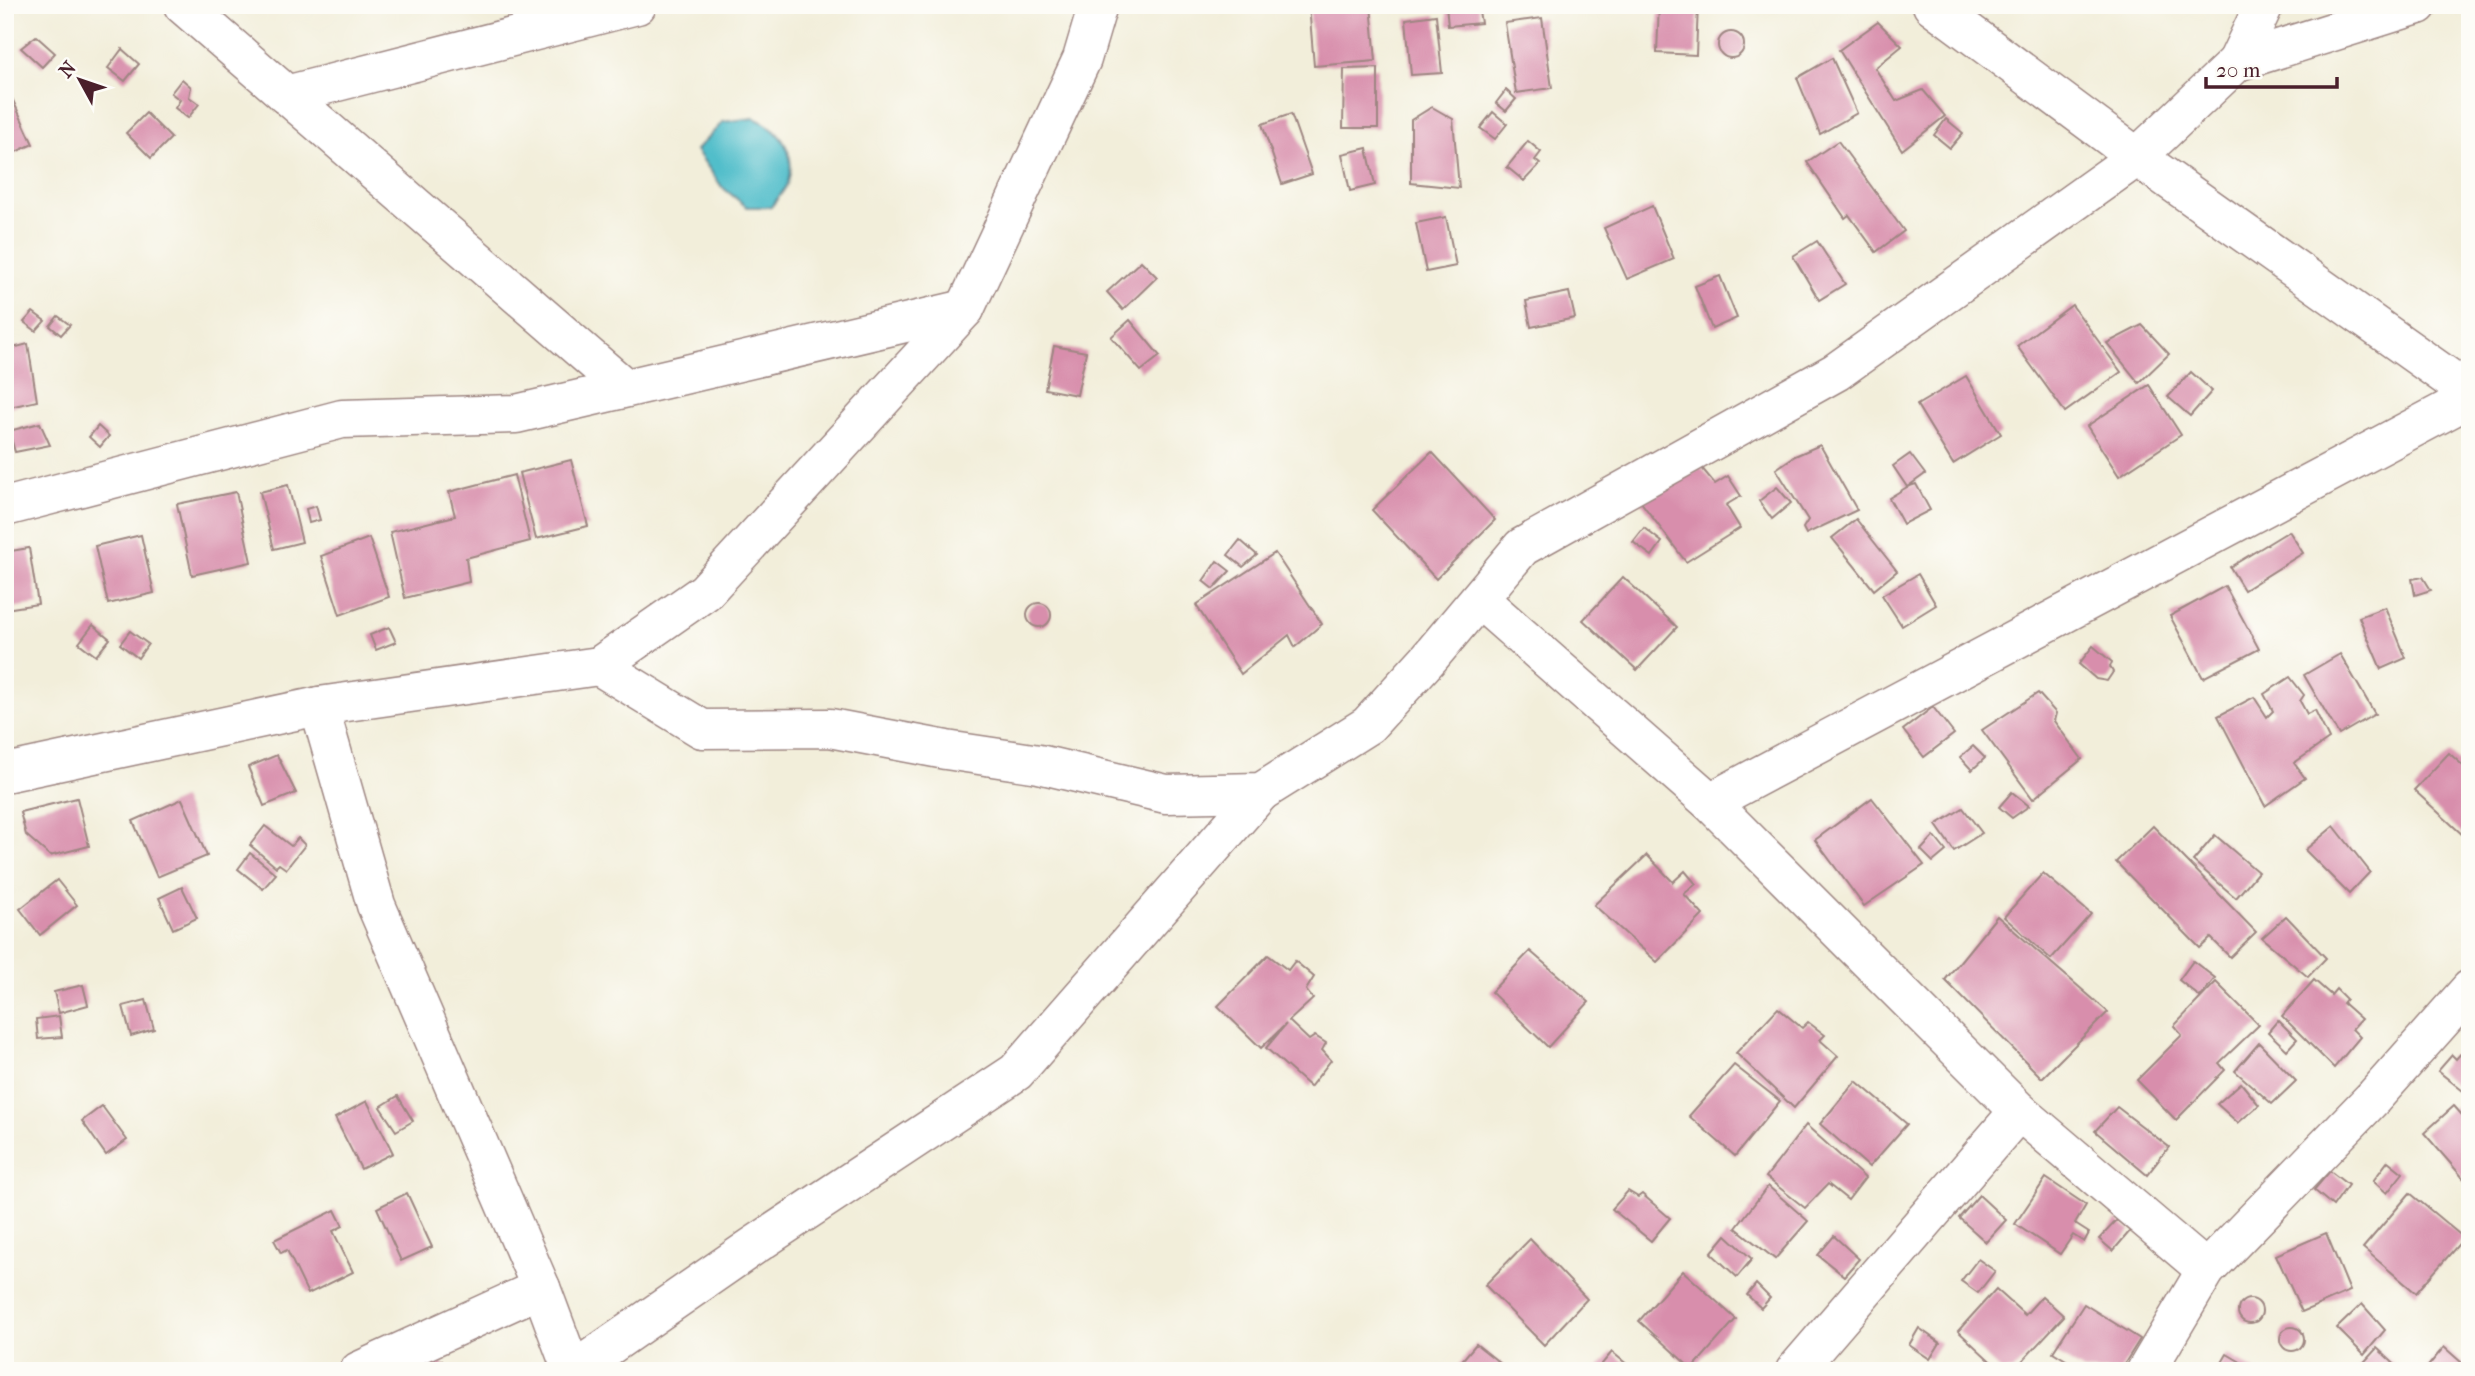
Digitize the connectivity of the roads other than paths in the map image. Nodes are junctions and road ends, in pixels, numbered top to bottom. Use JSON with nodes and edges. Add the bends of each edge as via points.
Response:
{"nodes":[{"id":1,"x":183,"y":5,"type":"edge"},
{"id":2,"x":637,"y":5,"type":"edge"},
{"id":3,"x":1098,"y":5,"type":"edge"},
{"id":4,"x":1932,"y":5,"type":"edge"},
{"id":5,"x":2264,"y":5,"type":"edge"},
{"id":6,"x":2418,"y":5,"type":"edge"},
{"id":7,"x":2237,"y":62,"type":"junction"},
{"id":8,"x":286,"y":95,"type":"junction"},
{"id":9,"x":2137,"y":157,"type":"junction"},
{"id":10,"x":965,"y":309,"type":"junction"},
{"id":11,"x":625,"y":388,"type":"junction"},
{"id":12,"x":2470,"y":395,"type":"edge"},
{"id":13,"x":5,"y":507,"type":"edge"},
{"id":14,"x":1479,"y":599,"type":"junction"},
{"id":15,"x":599,"y":666,"type":"junction"},
{"id":16,"x":319,"y":706,"type":"junction"},
{"id":17,"x":5,"y":773,"type":"edge"},
{"id":18,"x":1261,"y":792,"type":"junction"},
{"id":19,"x":1710,"y":802,"type":"junction"},
{"id":20,"x":2470,"y":989,"type":"edge"},
{"id":21,"x":2019,"y":1111,"type":"junction"},
{"id":22,"x":2206,"y":1270,"type":"junction"},
{"id":23,"x":541,"y":1288,"type":"junction"},
{"id":24,"x":359,"y":1371,"type":"edge"},
{"id":25,"x":572,"y":1371,"type":"edge"},
{"id":26,"x":1795,"y":1371,"type":"edge"},
{"id":27,"x":2146,"y":1371,"type":"edge"}],
"edges":[{"from":1,"to":8,"type":"street"},
{"from":2,"to":8,"type":"street"},
{"from":3,"to":10,"type":"street","via":[[1082,59]]},
{"from":4,"to":9,"type":"street"},
{"from":5,"to":7,"type":"street"},
{"from":6,"to":7,"type":"street"},
{"from":7,"to":9,"type":"street"},
{"from":8,"to":11,"type":"street"},
{"from":9,"to":12,"type":"street"},
{"from":9,"to":14,"type":"street","via":[[1836,372],[1522,547]]},
{"from":10,"to":11,"type":"street"},
{"from":10,"to":15,"type":"street","via":[[705,592]]},
{"from":11,"to":13,"type":"street","via":[[516,414],[342,419]]},
{"from":12,"to":19,"type":"street"},
{"from":14,"to":18,"type":"street","via":[[1368,725]]},
{"from":14,"to":19,"type":"street"},
{"from":15,"to":16,"type":"street"},
{"from":15,"to":18,"type":"street","via":[[702,729],[830,728],[1039,764],[1166,794]]},
{"from":16,"to":17,"type":"street"},
{"from":16,"to":23,"type":"street","via":[[376,905]]},
{"from":18,"to":25,"type":"street","via":[[1016,1072]]},
{"from":19,"to":21,"type":"street"},
{"from":20,"to":22,"type":"street","via":[[2374,1097]]},
{"from":21,"to":22,"type":"street"},
{"from":21,"to":26,"type":"street"},
{"from":22,"to":27,"type":"street"},
{"from":23,"to":24,"type":"street"},
{"from":23,"to":25,"type":"street"}]}
